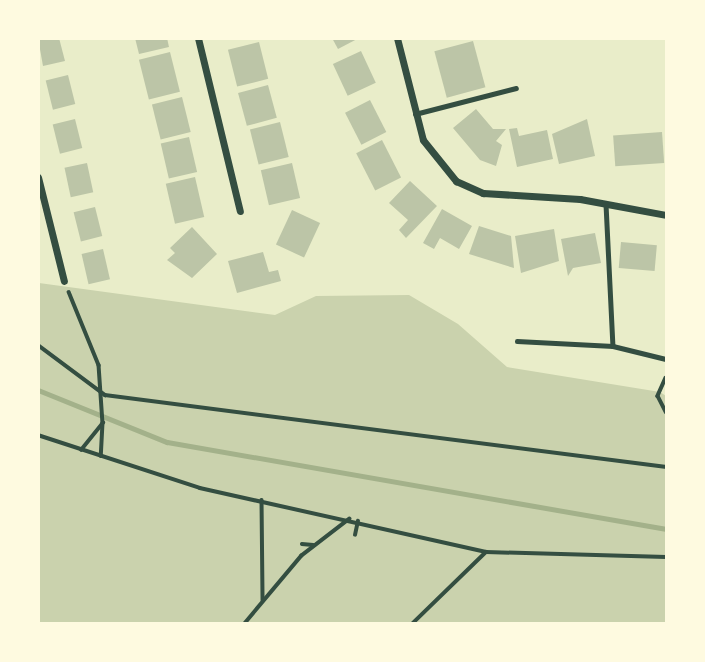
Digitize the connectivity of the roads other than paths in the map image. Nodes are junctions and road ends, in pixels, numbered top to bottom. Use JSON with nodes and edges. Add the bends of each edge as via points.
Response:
{"nodes":[{"id":1,"x":198,"y":38,"type":"edge"},
{"id":2,"x":397,"y":38,"type":"edge"},
{"id":3,"x":516,"y":88,"type":"dead end"},
{"id":4,"x":414,"y":114,"type":"junction"},
{"id":5,"x":38,"y":177,"type":"edge"},
{"id":6,"x":606,"y":203,"type":"junction"},
{"id":7,"x":240,"y":211,"type":"dead end"},
{"id":8,"x":667,"y":215,"type":"edge"},
{"id":9,"x":64,"y":281,"type":"road end"},
{"id":10,"x":517,"y":341,"type":"dead end"},
{"id":11,"x":613,"y":346,"type":"junction"},
{"id":12,"x":667,"y":359,"type":"edge"}],
"edges":[{"from":1,"to":7,"type":"street"},
{"from":2,"to":4,"type":"street"},
{"from":3,"to":4,"type":"lane"},
{"from":4,"to":6,"type":"street","via":[[432,158],[470,188]]},
{"from":5,"to":9,"type":"street"},
{"from":6,"to":8,"type":"street"},
{"from":6,"to":11,"type":"lane"},
{"from":10,"to":11,"type":"lane"},
{"from":11,"to":12,"type":"lane"}]}
